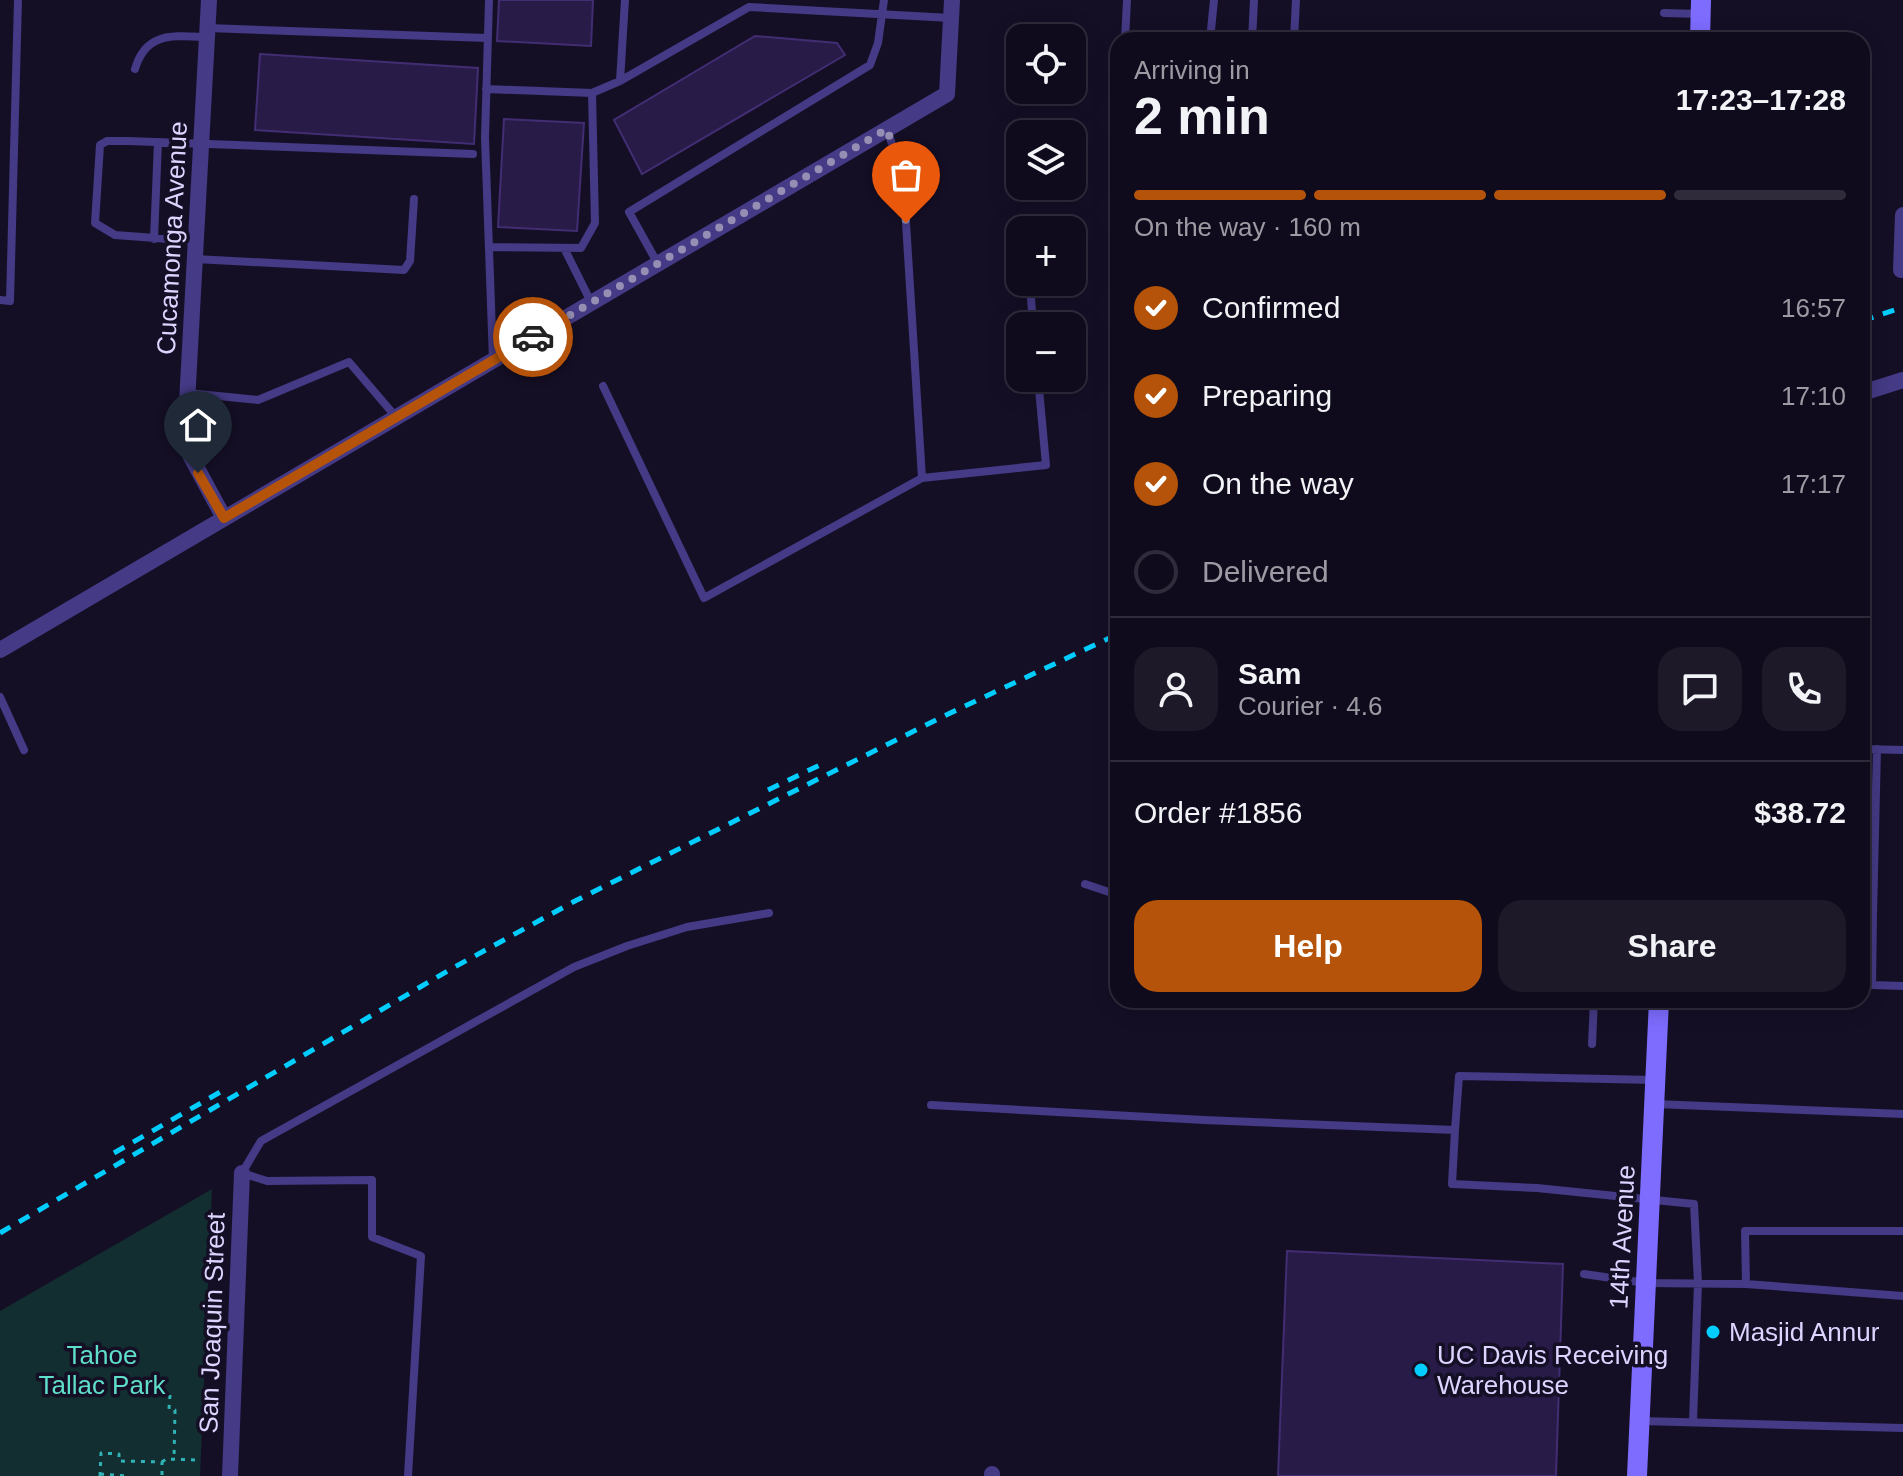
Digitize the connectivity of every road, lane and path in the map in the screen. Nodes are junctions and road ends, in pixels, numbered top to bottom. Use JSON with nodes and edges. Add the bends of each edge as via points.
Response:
{"nodes":[{"id":1,"x":18,"y":0,"type":"edge"},
{"id":2,"x":209,"y":0,"type":"edge"},
{"id":3,"x":489,"y":0,"type":"edge"},
{"id":4,"x":625,"y":0,"type":"edge"},
{"id":5,"x":884,"y":0,"type":"edge"},
{"id":6,"x":952,"y":0,"type":"edge"},
{"id":7,"x":1127,"y":0,"type":"edge"},
{"id":8,"x":1214,"y":0,"type":"edge"},
{"id":9,"x":1254,"y":0,"type":"edge"},
{"id":10,"x":1296,"y":0,"type":"edge"},
{"id":11,"x":750,"y":3,"type":"edge"},
{"id":12,"x":1701,"y":7,"type":"edge"},
{"id":13,"x":1664,"y":13,"type":"dead end"},
{"id":14,"x":883,"y":14,"type":"junction"},
{"id":15,"x":951,"y":18,"type":"junction"},
{"id":16,"x":208,"y":32,"type":"junction"},
{"id":17,"x":1125,"y":32,"type":"edge"},
{"id":18,"x":1211,"y":32,"type":"edge"},
{"id":19,"x":1252,"y":32,"type":"edge"},
{"id":20,"x":1294,"y":32,"type":"edge"},
{"id":21,"x":1700,"y":32,"type":"edge"},
{"id":22,"x":487,"y":38,"type":"junction"},
{"id":23,"x":135,"y":69,"type":"dead end"},
{"id":24,"x":620,"y":81,"type":"junction"},
{"id":25,"x":486,"y":89,"type":"junction"},
{"id":26,"x":592,"y":93,"type":"junction"},
{"id":27,"x":887,"y":129,"type":"junction"},
{"id":28,"x":158,"y":142,"type":"junction"},
{"id":29,"x":201,"y":144,"type":"junction"},
{"id":30,"x":473,"y":154,"type":"dead end"},
{"id":31,"x":414,"y":199,"type":"dead end"},
{"id":32,"x":1903,"y":215,"type":"edge"},
{"id":33,"x":154,"y":239,"type":"junction"},
{"id":34,"x":196,"y":241,"type":"junction"},
{"id":35,"x":491,"y":247,"type":"junction"},
{"id":36,"x":564,"y":248,"type":"junction"},
{"id":37,"x":195,"y":259,"type":"junction"},
{"id":38,"x":658,"y":264,"type":"junction"},
{"id":39,"x":1902,"y":270,"type":"edge"},
{"id":40,"x":0,"y":300,"type":"edge"},
{"id":41,"x":591,"y":303,"type":"junction"},
{"id":42,"x":493,"y":360,"type":"junction"},
{"id":43,"x":1903,"y":380,"type":"edge"},
{"id":44,"x":603,"y":386,"type":"dead end"},
{"id":45,"x":1870,"y":390,"type":"edge"},
{"id":46,"x":1039,"y":392,"type":"edge"},
{"id":47,"x":188,"y":393,"type":"junction"},
{"id":48,"x":396,"y":417,"type":"junction"},
{"id":49,"x":922,"y":478,"type":"junction"},
{"id":50,"x":224,"y":518,"type":"junction"},
{"id":51,"x":0,"y":650,"type":"edge"},
{"id":52,"x":0,"y":697,"type":"edge"},
{"id":53,"x":1870,"y":749,"type":"edge"},
{"id":54,"x":1877,"y":749,"type":"junction"},
{"id":55,"x":24,"y":750,"type":"dead end"},
{"id":56,"x":1903,"y":750,"type":"edge"},
{"id":57,"x":1085,"y":884,"type":"dead end"},
{"id":58,"x":1110,"y":892,"type":"edge"},
{"id":59,"x":769,"y":913,"type":"dead end"},
{"id":60,"x":1873,"y":914,"type":"joint"},
{"id":61,"x":1903,"y":986,"type":"edge"},
{"id":62,"x":1594,"y":1008,"type":"edge"},
{"id":63,"x":1659,"y":1008,"type":"edge"},
{"id":64,"x":1592,"y":1044,"type":"dead end"},
{"id":65,"x":1655,"y":1080,"type":"junction"},
{"id":66,"x":1654,"y":1104,"type":"junction"},
{"id":67,"x":931,"y":1105,"type":"dead end"},
{"id":68,"x":1903,"y":1114,"type":"edge"},
{"id":69,"x":1455,"y":1130,"type":"junction"},
{"id":70,"x":242,"y":1173,"type":"junction"},
{"id":71,"x":1650,"y":1201,"type":"junction"},
{"id":72,"x":1903,"y":1231,"type":"edge"},
{"id":73,"x":1584,"y":1274,"type":"dead end"},
{"id":74,"x":1646,"y":1283,"type":"junction"},
{"id":75,"x":1698,"y":1283,"type":"junction"},
{"id":76,"x":1746,"y":1284,"type":"junction"},
{"id":77,"x":1903,"y":1296,"type":"edge"},
{"id":78,"x":170,"y":1395,"type":"dead end"},
{"id":79,"x":1640,"y":1421,"type":"junction"},
{"id":80,"x":1693,"y":1422,"type":"junction"},
{"id":81,"x":1903,"y":1428,"type":"edge"},
{"id":82,"x":174,"y":1459,"type":"junction"},
{"id":83,"x":198,"y":1460,"type":"dead end"},
{"id":84,"x":162,"y":1462,"type":"junction"},
{"id":85,"x":100,"y":1475,"type":"edge"},
{"id":86,"x":128,"y":1476,"type":"edge"},
{"id":87,"x":162,"y":1476,"type":"edge"},
{"id":88,"x":230,"y":1476,"type":"edge"},
{"id":89,"x":408,"y":1476,"type":"edge"},
{"id":90,"x":1637,"y":1476,"type":"edge"}],
"edges":[{"from":1,"to":40,"type":"lane","via":[[10,301]]},
{"from":2,"to":16,"type":"street","name":"Cucamonga Avenue"},
{"from":3,"to":22,"type":"lane"},
{"from":4,"to":24,"type":"lane"},
{"from":5,"to":14,"type":"lane"},
{"from":6,"to":15,"type":"street"},
{"from":7,"to":17,"type":"lane"},
{"from":8,"to":18,"type":"lane"},
{"from":9,"to":19,"type":"lane"},
{"from":10,"to":20,"type":"lane"},
{"from":11,"to":14,"type":"lane"},
{"from":11,"to":24,"type":"lane"},
{"from":12,"to":13,"type":"lane"},
{"from":12,"to":21,"type":"main road"},
{"from":14,"to":15,"type":"lane"},
{"from":14,"to":38,"type":"lane","via":[[870,65],[629,212]]},
{"from":15,"to":27,"type":"street","via":[[947,94]]},
{"from":16,"to":22,"type":"lane"},
{"from":16,"to":23,"type":"lane","via":[[158,39],[139,56]]},
{"from":16,"to":29,"type":"street","name":"Cucamonga Avenue"},
{"from":22,"to":25,"type":"lane"},
{"from":24,"to":26,"type":"lane"},
{"from":25,"to":26,"type":"lane"},
{"from":25,"to":35,"type":"lane","via":[[486,228]]},
{"from":26,"to":36,"type":"lane","via":[[595,223],[581,248]]},
{"from":27,"to":38,"type":"street"},
{"from":27,"to":49,"type":"lane","via":[[904,191]]},
{"from":28,"to":29,"type":"lane"},
{"from":28,"to":33,"type":"lane"},
{"from":28,"to":33,"type":"lane","via":[[100,145],[95,223],[115,235]]},
{"from":29,"to":30,"type":"lane"},
{"from":29,"to":34,"type":"street","name":"Cucamonga Avenue"},
{"from":31,"to":37,"type":"lane","via":[[410,261],[404,270]]},
{"from":32,"to":39,"type":"street"},
{"from":33,"to":34,"type":"lane"},
{"from":34,"to":37,"type":"street","name":"Cucamonga Avenue"},
{"from":35,"to":36,"type":"lane"},
{"from":35,"to":42,"type":"lane"},
{"from":36,"to":41,"type":"lane"},
{"from":37,"to":47,"type":"street","name":"Cucamonga Avenue"},
{"from":38,"to":41,"type":"street"},
{"from":41,"to":42,"type":"street"},
{"from":42,"to":48,"type":"street"},
{"from":43,"to":45,"type":"street"},
{"from":44,"to":49,"type":"lane","via":[[704,598]]},
{"from":46,"to":49,"type":"lane","via":[[1046,465]]},
{"from":47,"to":48,"type":"lane","via":[[258,400],[349,362]]},
{"from":47,"to":50,"type":"street","name":"Cucamonga Avenue","via":[[191,457]]},
{"from":48,"to":50,"type":"street"},
{"from":50,"to":51,"type":"street"},
{"from":52,"to":55,"type":"lane"},
{"from":53,"to":54,"type":"lane"},
{"from":54,"to":56,"type":"lane"},
{"from":54,"to":60,"type":"lane"},
{"from":57,"to":58,"type":"lane"},
{"from":59,"to":70,"type":"lane","via":[[687,927],[574,967],[261,1141]]},
{"from":60,"to":61,"type":"lane","via":[[1872,985]]},
{"from":62,"to":64,"type":"lane"},
{"from":63,"to":65,"type":"main road","name":"14th Avenue"},
{"from":65,"to":66,"type":"main road","name":"14th Avenue"},
{"from":65,"to":69,"type":"lane","via":[[1459,1076]]},
{"from":66,"to":68,"type":"lane"},
{"from":66,"to":71,"type":"main road","name":"14th Avenue"},
{"from":67,"to":69,"type":"lane"},
{"from":69,"to":71,"type":"lane","via":[[1452,1184]]},
{"from":70,"to":88,"type":"street","name":"San Joaquin Street"},
{"from":70,"to":89,"type":"lane","via":[[267,1181],[372,1180],[372,1237],[421,1256]]},
{"from":71,"to":74,"type":"main road","name":"14th Avenue"},
{"from":71,"to":75,"type":"lane","via":[[1694,1204]]},
{"from":72,"to":76,"type":"lane","via":[[1745,1231]]},
{"from":73,"to":74,"type":"lane"},
{"from":74,"to":75,"type":"lane"},
{"from":74,"to":79,"type":"main road","name":"14th Avenue"},
{"from":75,"to":76,"type":"lane"},
{"from":75,"to":80,"type":"lane"},
{"from":76,"to":77,"type":"lane"},
{"from":78,"to":82,"type":"path","via":[[169,1409],[175,1410]]},
{"from":79,"to":80,"type":"lane"},
{"from":79,"to":90,"type":"main road","name":"14th Avenue"},
{"from":80,"to":81,"type":"lane"},
{"from":82,"to":83,"type":"path"},
{"from":82,"to":84,"type":"path"},
{"from":84,"to":85,"type":"path","via":[[119,1461],[119,1454],[101,1453]]},
{"from":84,"to":87,"type":"path"},
{"from":85,"to":86,"type":"path"}]}
